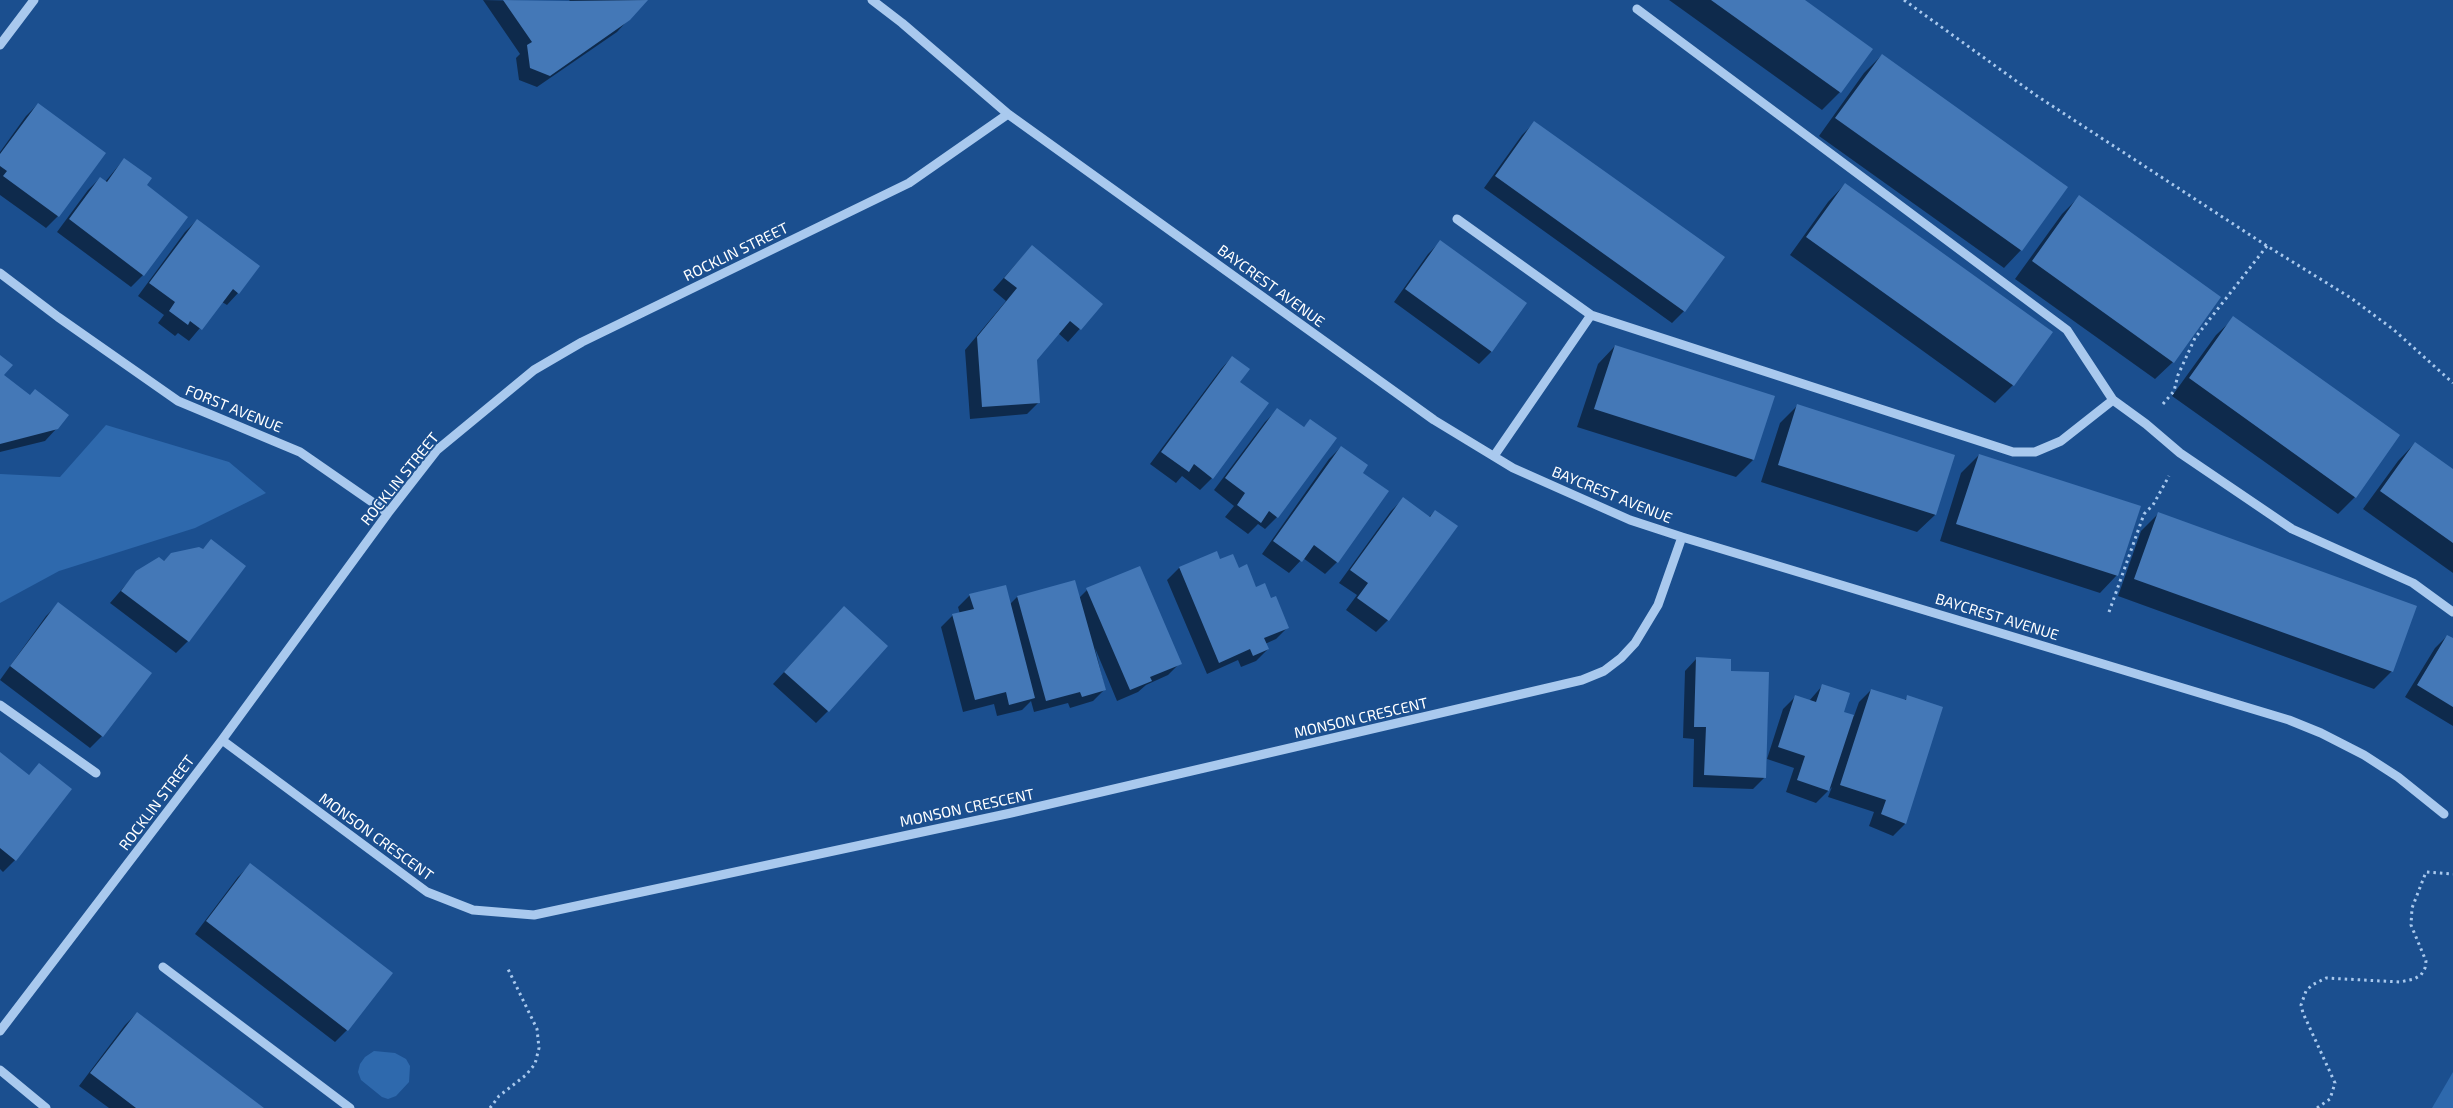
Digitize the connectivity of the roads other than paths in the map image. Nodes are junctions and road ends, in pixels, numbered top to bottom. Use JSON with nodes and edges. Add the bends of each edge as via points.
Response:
{"nodes":[{"id":1,"x":34,"y":0,"type":"edge"},
{"id":2,"x":872,"y":0,"type":"edge"},
{"id":3,"x":1637,"y":9,"type":"dead end"},
{"id":4,"x":0,"y":45,"type":"edge"},
{"id":5,"x":1008,"y":114,"type":"junction"},
{"id":6,"x":1457,"y":218,"type":"dead end"},
{"id":7,"x":0,"y":273,"type":"edge"},
{"id":8,"x":1591,"y":315,"type":"junction"},
{"id":9,"x":2113,"y":400,"type":"junction"},
{"id":10,"x":1494,"y":456,"type":"junction"},
{"id":11,"x":388,"y":513,"type":"junction"},
{"id":12,"x":1682,"y":537,"type":"junction"},
{"id":13,"x":2453,"y":612,"type":"edge"},
{"id":14,"x":0,"y":705,"type":"edge"},
{"id":15,"x":222,"y":740,"type":"junction"},
{"id":16,"x":96,"y":773,"type":"dead end"},
{"id":17,"x":2444,"y":814,"type":"dead end"},
{"id":18,"x":163,"y":967,"type":"dead end"},
{"id":19,"x":0,"y":1031,"type":"edge"},
{"id":20,"x":0,"y":1070,"type":"edge"},
{"id":21,"x":46,"y":1108,"type":"edge"},
{"id":22,"x":350,"y":1108,"type":"edge"}],
"edges":[{"from":1,"to":4,"type":"street"},
{"from":2,"to":5,"type":"street","name":"BAYCREST AVENUE"},
{"from":3,"to":9,"type":"street","via":[[2067,330]]},
{"from":5,"to":10,"type":"street","name":"BAYCREST AVENUE","via":[[1434,420]]},
{"from":5,"to":11,"type":"street","name":"ROCKLIN STREET","via":[[909,183],[582,342],[534,370],[437,450]]},
{"from":6,"to":8,"type":"street"},
{"from":7,"to":11,"type":"street","name":"FORST AVENUE","via":[[178,402],[300,452]]},
{"from":8,"to":9,"type":"street","via":[[2013,452],[2035,452],[2061,441]]},
{"from":8,"to":10,"type":"street"},
{"from":9,"to":13,"type":"street","via":[[2180,453],[2292,530],[2413,583]]},
{"from":10,"to":12,"type":"street","name":"BAYCREST AVENUE","via":[[1577,498]]},
{"from":11,"to":15,"type":"street","name":"ROCKLIN STREET"},
{"from":12,"to":15,"type":"street","name":"MONSON CRESCENT","via":[[1658,605],[1635,643],[1604,671],[1582,680],[1011,813],[534,915],[473,910],[428,892]]},
{"from":12,"to":17,"type":"street","name":"BAYCREST AVENUE","via":[[2288,720],[2364,755]]},
{"from":14,"to":16,"type":"street"},
{"from":15,"to":19,"type":"street","name":"ROCKLIN STREET"},
{"from":18,"to":22,"type":"street"},
{"from":20,"to":21,"type":"street"}]}
